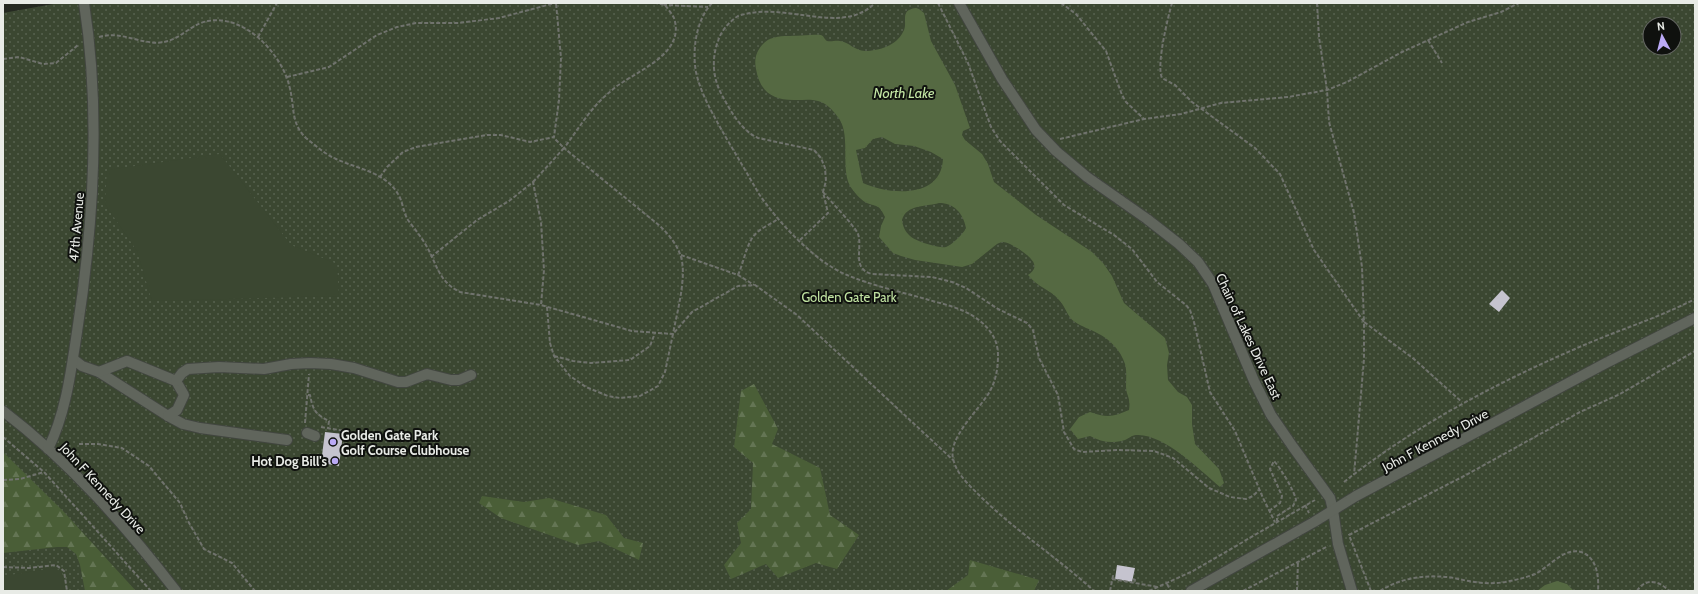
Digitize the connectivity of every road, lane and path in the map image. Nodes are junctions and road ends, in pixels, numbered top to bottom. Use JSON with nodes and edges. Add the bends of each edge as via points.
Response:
{"nodes":[{"id":1,"x":84,"y":3,"type":"edge"},
{"id":2,"x":277,"y":3,"type":"edge"},
{"id":3,"x":555,"y":3,"type":"edge"},
{"id":4,"x":656,"y":3,"type":"edge"},
{"id":5,"x":712,"y":3,"type":"edge"},
{"id":6,"x":875,"y":3,"type":"edge"},
{"id":7,"x":938,"y":3,"type":"edge"},
{"id":8,"x":959,"y":3,"type":"edge"},
{"id":9,"x":1061,"y":3,"type":"edge"},
{"id":10,"x":1172,"y":3,"type":"edge"},
{"id":11,"x":1317,"y":3,"type":"edge"},
{"id":12,"x":1519,"y":3,"type":"edge"},
{"id":13,"x":665,"y":4,"type":"edge"},
{"id":14,"x":708,"y":7,"type":"junction"},
{"id":15,"x":749,"y":9,"type":"dead end"},
{"id":16,"x":834,"y":14,"type":"dead end"},
{"id":17,"x":258,"y":37,"type":"junction"},
{"id":18,"x":90,"y":39,"type":"junction"},
{"id":19,"x":1428,"y":40,"type":"junction"},
{"id":20,"x":3,"y":59,"type":"edge"},
{"id":21,"x":1442,"y":63,"type":"dead end"},
{"id":22,"x":287,"y":77,"type":"junction"},
{"id":23,"x":1327,"y":90,"type":"junction"},
{"id":24,"x":1200,"y":108,"type":"junction"},
{"id":25,"x":1144,"y":119,"type":"junction"},
{"id":26,"x":554,"y":138,"type":"junction"},
{"id":27,"x":1047,"y":142,"type":"junction"},
{"id":28,"x":564,"y":148,"type":"junction"},
{"id":29,"x":380,"y":177,"type":"junction"},
{"id":30,"x":533,"y":182,"type":"junction"},
{"id":31,"x":823,"y":192,"type":"junction"},
{"id":32,"x":778,"y":219,"type":"junction"},
{"id":33,"x":800,"y":240,"type":"junction"},
{"id":34,"x":680,"y":254,"type":"junction"},
{"id":35,"x":431,"y":257,"type":"junction"},
{"id":36,"x":738,"y":275,"type":"junction"},
{"id":37,"x":755,"y":285,"type":"junction"},
{"id":38,"x":1695,"y":298,"type":"edge"},
{"id":39,"x":541,"y":305,"type":"junction"},
{"id":40,"x":547,"y":307,"type":"junction"},
{"id":41,"x":1695,"y":318,"type":"edge"},
{"id":42,"x":1364,"y":322,"type":"junction"},
{"id":43,"x":655,"y":333,"type":"junction"},
{"id":44,"x":673,"y":334,"type":"junction"},
{"id":45,"x":1695,"y":351,"type":"edge"},
{"id":46,"x":554,"y":356,"type":"junction"},
{"id":47,"x":73,"y":359,"type":"junction"},
{"id":48,"x":310,"y":369,"type":"dead end"},
{"id":49,"x":99,"y":372,"type":"junction"},
{"id":50,"x":471,"y":375,"type":"dead end"},
{"id":51,"x":176,"y":381,"type":"junction"},
{"id":52,"x":308,"y":394,"type":"junction"},
{"id":53,"x":1462,"y":402,"type":"junction"},
{"id":54,"x":3,"y":411,"type":"edge"},
{"id":55,"x":168,"y":416,"type":"junction"},
{"id":56,"x":328,"y":428,"type":"junction"},
{"id":57,"x":3,"y":437,"type":"edge"},
{"id":58,"x":287,"y":440,"type":"dead end"},
{"id":59,"x":79,"y":444,"type":"dead end"},
{"id":60,"x":48,"y":448,"type":"junction"},
{"id":61,"x":343,"y":451,"type":"dead end"},
{"id":62,"x":953,"y":460,"type":"junction"},
{"id":63,"x":44,"y":472,"type":"junction"},
{"id":64,"x":1354,"y":475,"type":"junction"},
{"id":65,"x":3,"y":480,"type":"edge"},
{"id":66,"x":1344,"y":482,"type":"dead end"},
{"id":67,"x":1259,"y":490,"type":"junction"},
{"id":68,"x":1315,"y":500,"type":"dead end"},
{"id":69,"x":1305,"y":505,"type":"junction"},
{"id":70,"x":1269,"y":510,"type":"junction"},
{"id":71,"x":1333,"y":510,"type":"junction"},
{"id":72,"x":1310,"y":514,"type":"dead end"},
{"id":73,"x":1276,"y":522,"type":"junction"},
{"id":74,"x":1329,"y":545,"type":"dead end"},
{"id":75,"x":1298,"y":561,"type":"junction"},
{"id":76,"x":3,"y":567,"type":"edge"},
{"id":77,"x":1115,"y":577,"type":"dead end"},
{"id":78,"x":1112,"y":579,"type":"junction"},
{"id":79,"x":1133,"y":579,"type":"dead end"},
{"id":80,"x":1134,"y":583,"type":"junction"},
{"id":81,"x":1167,"y":584,"type":"junction"},
{"id":82,"x":1159,"y":587,"type":"junction"},
{"id":83,"x":67,"y":591,"type":"edge"},
{"id":84,"x":151,"y":591,"type":"edge"},
{"id":85,"x":176,"y":591,"type":"edge"},
{"id":86,"x":255,"y":591,"type":"edge"},
{"id":87,"x":1094,"y":591,"type":"edge"},
{"id":88,"x":1110,"y":591,"type":"edge"},
{"id":89,"x":1149,"y":591,"type":"edge"},
{"id":90,"x":1171,"y":591,"type":"edge"},
{"id":91,"x":1191,"y":591,"type":"edge"},
{"id":92,"x":1243,"y":591,"type":"edge"},
{"id":93,"x":1297,"y":591,"type":"edge"},
{"id":94,"x":1352,"y":591,"type":"edge"},
{"id":95,"x":1371,"y":591,"type":"edge"},
{"id":96,"x":1380,"y":591,"type":"edge"},
{"id":97,"x":1598,"y":591,"type":"edge"},
{"id":98,"x":1637,"y":591,"type":"edge"},
{"id":99,"x":1669,"y":591,"type":"edge"}],
"edges":[{"from":1,"to":18,"type":"street","name":"47th Avenue"},
{"from":2,"to":17,"type":"path"},
{"from":3,"to":22,"type":"path","via":[[499,18],[454,23],[416,23],[397,27],[377,35],[329,67]]},
{"from":3,"to":26,"type":"path","via":[[561,58]]},
{"from":4,"to":13,"type":"path"},
{"from":5,"to":14,"type":"path"},
{"from":6,"to":16,"type":"path","via":[[855,14]]},
{"from":7,"to":67,"type":"path","via":[[968,63],[991,127],[1000,141],[1064,205],[1132,249],[1157,282],[1190,310],[1210,392],[1235,431]]},
{"from":8,"to":27,"type":"street","name":"Chain of Lakes Drive East","via":[[1014,99]]},
{"from":9,"to":25,"type":"path","via":[[1076,14],[1106,51],[1122,95]]},
{"from":10,"to":24,"type":"path","via":[[1160,74]]},
{"from":11,"to":23,"type":"path"},
{"from":12,"to":19,"type":"path"},
{"from":13,"to":14,"type":"path"},
{"from":13,"to":28,"type":"path","via":[[676,28],[673,42],[655,62],[602,98]]},
{"from":14,"to":32,"type":"path","via":[[695,45],[699,82],[706,101],[730,144],[759,194]]},
{"from":15,"to":31,"type":"path","via":[[728,24],[716,44],[714,66],[719,90],[736,118],[754,136],[771,142],[809,148],[818,153],[826,175]]},
{"from":17,"to":18,"type":"path","via":[[240,26],[214,20],[200,23],[165,42],[113,35]]},
{"from":17,"to":22,"type":"path","via":[[270,50]]},
{"from":18,"to":20,"type":"path","via":[[56,63],[43,64],[19,57]]},
{"from":18,"to":47,"type":"street","name":"47th Avenue","via":[[93,102],[92,197],[86,270]]},
{"from":19,"to":21,"type":"path"},
{"from":19,"to":23,"type":"path"},
{"from":22,"to":29,"type":"path","via":[[294,122],[301,133],[328,155]]},
{"from":23,"to":24,"type":"path"},
{"from":23,"to":42,"type":"path","via":[[1329,122],[1358,236]]},
{"from":24,"to":25,"type":"path","via":[[1181,114]]},
{"from":24,"to":42,"type":"path","via":[[1262,154],[1280,174],[1314,250]]},
{"from":25,"to":27,"type":"path"},
{"from":26,"to":28,"type":"path"},
{"from":26,"to":29,"type":"path","via":[[530,142],[506,136],[487,135],[416,147],[403,152]]},
{"from":27,"to":71,"type":"street","name":"Chain of Lakes Drive East","via":[[1087,177],[1174,240],[1206,272],[1220,296],[1266,405],[1285,436],[1327,492]]},
{"from":28,"to":30,"type":"path"},
{"from":28,"to":34,"type":"path","via":[[660,226]]},
{"from":29,"to":35,"type":"path","via":[[389,183],[398,195],[408,219],[425,243]]},
{"from":30,"to":35,"type":"path","via":[[509,201],[477,220]]},
{"from":30,"to":39,"type":"path","via":[[541,222],[544,270]]},
{"from":31,"to":33,"type":"path","via":[[828,213]]},
{"from":31,"to":67,"type":"path","via":[[857,232],[860,243],[858,258],[864,271],[872,274],[932,277],[952,282],[1027,323],[1033,330],[1038,358],[1058,395],[1064,432],[1074,450],[1154,451],[1168,455],[1187,468],[1208,488],[1230,497],[1246,499]]},
{"from":32,"to":33,"type":"path"},
{"from":32,"to":36,"type":"path","via":[[760,230],[751,240]]},
{"from":33,"to":62,"type":"path","via":[[843,274],[957,308],[976,317],[991,331],[998,349],[995,380],[979,408],[956,439]]},
{"from":34,"to":36,"type":"path"},
{"from":34,"to":44,"type":"path","via":[[683,274]]},
{"from":35,"to":39,"type":"path","via":[[450,287],[460,292]]},
{"from":36,"to":37,"type":"path"},
{"from":37,"to":44,"type":"path","via":[[738,286],[692,312]]},
{"from":37,"to":62,"type":"path","via":[[797,315]]},
{"from":38,"to":53,"type":"path","via":[[1641,323],[1576,348]]},
{"from":39,"to":40,"type":"path"},
{"from":40,"to":43,"type":"path","via":[[632,331]]},
{"from":40,"to":46,"type":"path","via":[[550,343]]},
{"from":41,"to":71,"type":"street","name":"John F Kennedy Drive"},
{"from":42,"to":53,"type":"path","via":[[1414,359]]},
{"from":42,"to":64,"type":"path","via":[[1364,360]]},
{"from":43,"to":44,"type":"path"},
{"from":43,"to":46,"type":"path","via":[[650,346],[630,360],[592,363]]},
{"from":44,"to":46,"type":"path","via":[[665,372],[658,386],[640,396],[608,396],[586,387],[570,376]]},
{"from":45,"to":95,"type":"path","via":[[1618,395],[1580,412],[1350,535]]},
{"from":47,"to":49,"type":"street","via":[[82,366]]},
{"from":47,"to":60,"type":"street","name":"47th Avenue","via":[[58,428]]},
{"from":48,"to":52,"type":"path"},
{"from":49,"to":51,"type":"street","via":[[127,362]]},
{"from":49,"to":55,"type":"street"},
{"from":50,"to":51,"type":"street","via":[[451,380],[427,374],[406,382],[398,382],[354,368],[310,363],[264,369],[188,369]]},
{"from":51,"to":55,"type":"street","via":[[184,395],[176,410]]},
{"from":52,"to":56,"type":"path","via":[[318,415],[329,421]]},
{"from":52,"to":56,"type":"path","via":[[312,430]]},
{"from":53,"to":64,"type":"path","via":[[1394,445]]},
{"from":54,"to":60,"type":"street","name":"John F Kennedy Drive"},
{"from":55,"to":58,"type":"street","via":[[191,427]]},
{"from":56,"to":61,"type":"path","via":[[345,431]]},
{"from":57,"to":63,"type":"path"},
{"from":59,"to":86,"type":"path","via":[[122,448],[149,466],[180,503],[204,548],[232,563]]},
{"from":60,"to":85,"type":"street","name":"John F Kennedy Drive","via":[[92,491]]},
{"from":62,"to":87,"type":"path","via":[[968,483],[1003,518]]},
{"from":63,"to":65,"type":"path","via":[[20,479]]},
{"from":63,"to":84,"type":"path"},
{"from":64,"to":66,"type":"path"},
{"from":67,"to":70,"type":"path"},
{"from":68,"to":69,"type":"path"},
{"from":69,"to":72,"type":"path"},
{"from":69,"to":73,"type":"path"},
{"from":70,"to":73,"type":"path"},
{"from":70,"to":73,"type":"path","via":[[1280,502],[1282,496],[1270,469],[1274,461],[1295,493],[1296,500],[1293,506],[1276,516]]},
{"from":71,"to":91,"type":"street","name":"John F Kennedy Drive"},
{"from":71,"to":94,"type":"street","name":"Chain of Lakes Drive East","via":[[1338,544]]},
{"from":73,"to":81,"type":"path"},
{"from":74,"to":75,"type":"path"},
{"from":75,"to":92,"type":"path"},
{"from":75,"to":93,"type":"path"},
{"from":76,"to":83,"type":"path","via":[[56,565],[64,571]]},
{"from":77,"to":78,"type":"path","via":[[1112,576]]},
{"from":78,"to":80,"type":"path"},
{"from":78,"to":88,"type":"path"},
{"from":79,"to":80,"type":"path"},
{"from":80,"to":82,"type":"path"},
{"from":81,"to":82,"type":"path"},
{"from":81,"to":90,"type":"path"},
{"from":82,"to":89,"type":"path"},
{"from":96,"to":97,"type":"path","via":[[1398,582],[1425,576],[1480,583],[1504,582],[1535,574],[1566,554],[1576,551],[1586,554],[1592,561],[1598,576]]},
{"from":98,"to":99,"type":"path","via":[[1642,585],[1652,582],[1662,584]]}]}
